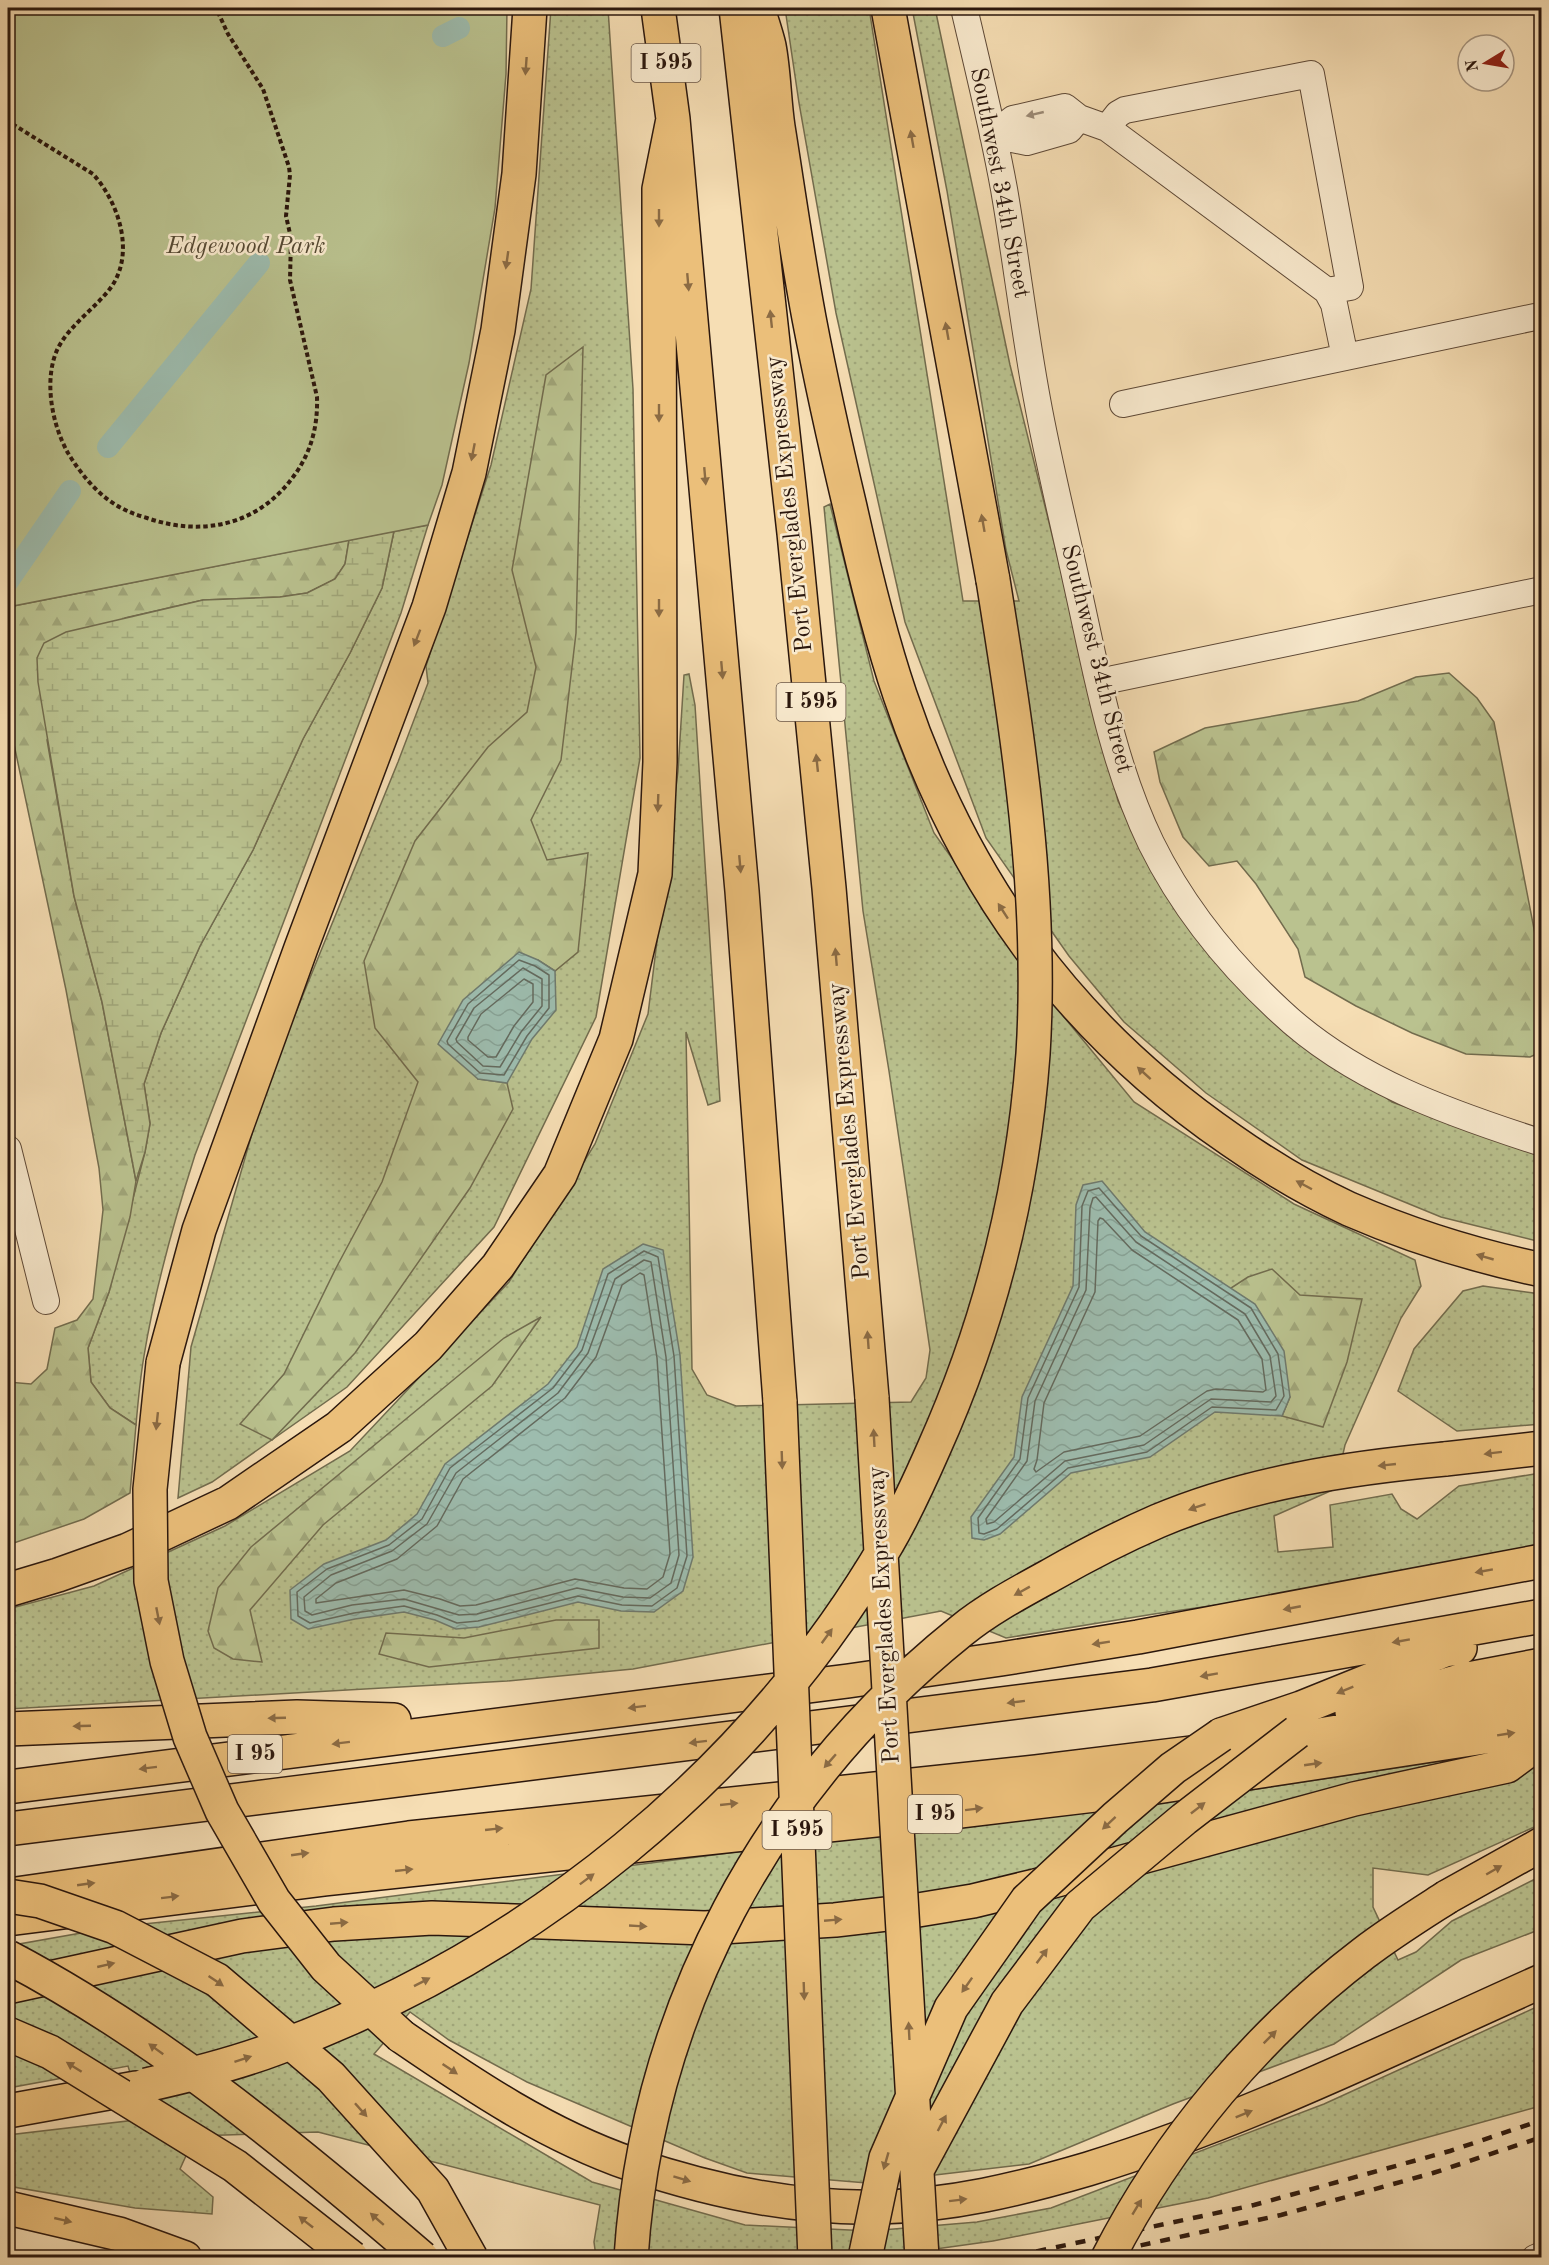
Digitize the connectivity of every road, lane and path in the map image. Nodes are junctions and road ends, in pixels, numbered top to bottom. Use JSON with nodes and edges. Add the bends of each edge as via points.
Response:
{"nodes":[{"id":1,"x":216,"y":8,"type":"edge"},
{"id":2,"x":530,"y":8,"type":"edge"},
{"id":3,"x":658,"y":8,"type":"edge"},
{"id":4,"x":736,"y":8,"type":"edge"},
{"id":5,"x":758,"y":8,"type":"edge"},
{"id":6,"x":888,"y":8,"type":"edge"},
{"id":7,"x":964,"y":8,"type":"edge"},
{"id":8,"x":8,"y":118,"type":"edge"},
{"id":9,"x":673,"y":119,"type":"junction"},
{"id":10,"x":1107,"y":128,"type":"junction"},
{"id":11,"x":993,"y":135,"type":"junction"},
{"id":12,"x":1327,"y":291,"type":"junction"},
{"id":13,"x":1535,"y":317,"type":"dead end"},
{"id":14,"x":1345,"y":357,"type":"junction"},
{"id":15,"x":1124,"y":404,"type":"dead end"},
{"id":16,"x":1542,"y":590,"type":"edge"},
{"id":17,"x":1099,"y":682,"type":"junction"},
{"id":18,"x":1542,"y":1143,"type":"edge"},
{"id":19,"x":8,"y":1149,"type":"edge"},
{"id":20,"x":1542,"y":1270,"type":"edge"},
{"id":21,"x":46,"y":1300,"type":"dead end"},
{"id":22,"x":1542,"y":1448,"type":"edge"},
{"id":23,"x":1542,"y":1561,"type":"edge"},
{"id":24,"x":8,"y":1590,"type":"edge"},
{"id":25,"x":1542,"y":1616,"type":"edge"},
{"id":26,"x":1542,"y":1633,"type":"edge"},
{"id":27,"x":1542,"y":1665,"type":"edge"},
{"id":28,"x":1542,"y":1698,"type":"edge"},
{"id":29,"x":503,"y":1724,"type":"junction"},
{"id":30,"x":1542,"y":1728,"type":"edge"},
{"id":31,"x":8,"y":1729,"type":"edge"},
{"id":32,"x":1542,"y":1740,"type":"edge"},
{"id":33,"x":8,"y":1787,"type":"edge"},
{"id":34,"x":8,"y":1829,"type":"edge"},
{"id":35,"x":1542,"y":1844,"type":"edge"},
{"id":36,"x":8,"y":1895,"type":"edge"},
{"id":37,"x":8,"y":1919,"type":"edge"},
{"id":38,"x":8,"y":1957,"type":"edge"},
{"id":39,"x":1542,"y":1981,"type":"edge"},
{"id":40,"x":8,"y":1987,"type":"edge"},
{"id":41,"x":8,"y":2034,"type":"edge"},
{"id":42,"x":8,"y":2111,"type":"edge"},
{"id":43,"x":8,"y":2208,"type":"edge"},
{"id":44,"x":1542,"y":2255,"type":"edge"},
{"id":45,"x":185,"y":2258,"type":"edge"},
{"id":46,"x":352,"y":2258,"type":"edge"},
{"id":47,"x":422,"y":2258,"type":"edge"},
{"id":48,"x":471,"y":2258,"type":"edge"},
{"id":49,"x":631,"y":2258,"type":"edge"},
{"id":50,"x":814,"y":2258,"type":"edge"},
{"id":51,"x":865,"y":2258,"type":"edge"},
{"id":52,"x":901,"y":2258,"type":"edge"},
{"id":53,"x":922,"y":2258,"type":"edge"},
{"id":54,"x":1108,"y":2258,"type":"edge"},
{"id":55,"x":1535,"y":2258,"type":"edge"}],
"edges":[{"from":1,"to":8,"type":"path","via":[[232,42],[263,89],[289,167],[286,216],[291,238],[290,280],[316,397],[316,426],[307,455],[285,488],[258,510],[225,524],[185,528],[167,525],[109,501],[69,455],[61,441],[52,404],[54,358],[66,335],[111,288],[123,257],[123,240],[112,202],[93,174]]},
{"from":2,"to":39,"type":"highway","one_way":true,"bridge":true,"via":[[518,185],[498,330],[469,473],[429,607],[199,1230],[163,1363],[150,1490],[151,1581],[167,1661],[190,1737],[222,1811],[273,1902],[326,1966],[402,2036],[511,2109],[572,2139],[629,2163],[770,2200],[878,2208],[972,2198],[1044,2182],[1207,2129]]},
{"from":3,"to":9,"type":"highway","number":"I 595"},
{"from":53,"to":4,"type":"highway","name":"Port Everglades Expressway","number":"I 595","one_way":true,"bridge":true,"via":[[872,1398],[830,888]]},
{"from":20,"to":5,"type":"highway","one_way":true,"via":[[1496,1260],[1390,1226],[1317,1193],[1250,1153],[1167,1093],[1129,1059],[1062,991],[1000,908],[956,827],[921,748],[873,603],[813,340],[769,49]]},
{"from":42,"to":6,"type":"highway","one_way":true,"bridge":true,"via":[[146,2085],[276,2049],[360,2013],[483,1949],[588,1878],[702,1780],[756,1725],[805,1665],[846,1610],[889,1541],[953,1406],[982,1328],[1017,1183],[1033,1053],[1033,888],[1017,736],[993,580]]},
{"from":7,"to":11,"type":"street","name":"Southwest 34th Street"},
{"from":9,"to":24,"type":"highway","one_way":true,"via":[[659,189],[660,762],[655,874],[616,1038],[560,1174],[498,1266],[429,1346],[339,1427],[228,1503],[119,1553]]},
{"from":9,"to":50,"type":"highway","number":"I 595","one_way":true,"bridge":true,"via":[[742,891],[780,1402]]},
{"from":10,"to":11,"type":"street","via":[[1079,118],[1069,130],[1027,142]]},
{"from":10,"to":12,"type":"street"},
{"from":10,"to":12,"type":"street","via":[[1125,110],[1311,74],[1350,287]]},
{"from":11,"to":17,"type":"street","name":"Southwest 34th Street","via":[[1037,400]]},
{"from":12,"to":14,"type":"street","via":[[1334,304]]},
{"from":13,"to":14,"type":"street"},
{"from":14,"to":15,"type":"street"},
{"from":16,"to":17,"type":"street"},
{"from":17,"to":18,"type":"street","name":"Southwest 34th Street","via":[[1113,745],[1152,845],[1199,920],[1259,990],[1307,1034],[1361,1070],[1429,1103]]},
{"from":19,"to":21,"type":"street"},
{"from":22,"to":49,"type":"highway","one_way":true,"bridge":true,"via":[[1356,1468],[1244,1493],[1160,1520],[1014,1595],[963,1629],[909,1676],[866,1718],[772,1834],[720,1924],[677,2027],[662,2076],[639,2178]]},
{"from":23,"to":29,"type":"highway","number":"I 95","one_way":true,"via":[[1001,1659]]},
{"from":25,"to":34,"type":"highway","one_way":true,"via":[[1152,1685]]},
{"from":26,"to":51,"type":"highway","one_way":true,"bridge":true,"via":[[1445,1650],[1301,1708],[1221,1735],[1165,1775],[1115,1818],[1027,1900],[951,2008],[886,2158]]},
{"from":52,"to":27,"type":"highway","one_way":true,"bridge":true,"via":[[918,2168],[1014,1994],[1080,1906],[1297,1732],[1340,1715],[1463,1680]]},
{"from":36,"to":28,"type":"highway","one_way":true,"via":[[409,1838],[1265,1744]]},
{"from":29,"to":31,"type":"highway","one_way":true,"via":[[297,1718]]},
{"from":29,"to":33,"type":"highway","number":"I 95","one_way":true},
{"from":37,"to":30,"type":"highway","number":"I 95","one_way":true,"via":[[302,1881],[1137,1790]]},
{"from":40,"to":32,"type":"highway","one_way":true,"via":[[220,1941],[334,1924],[432,1918],[705,1928],[912,1911],[974,1901],[1354,1799],[1507,1766]]},
{"from":54,"to":35,"type":"highway","one_way":true,"bridge":true,"via":[[1158,2172],[1202,2114],[1249,2058],[1306,2001],[1364,1953],[1447,1897]]},
{"from":36,"to":48,"type":"highway","one_way":true,"bridge":true,"via":[[40,1901],[115,1927],[217,1980],[330,2077],[433,2190]]},
{"from":47,"to":38,"type":"highway","one_way":true,"bridge":true,"via":[[236,2107],[137,2035]]},
{"from":46,"to":41,"type":"highway","one_way":true,"bridge":true,"via":[[235,2166],[50,2052]]},
{"from":43,"to":45,"type":"highway","one_way":true,"via":[[118,2234]]},
{"from":44,"to":55,"type":"street"}]}
